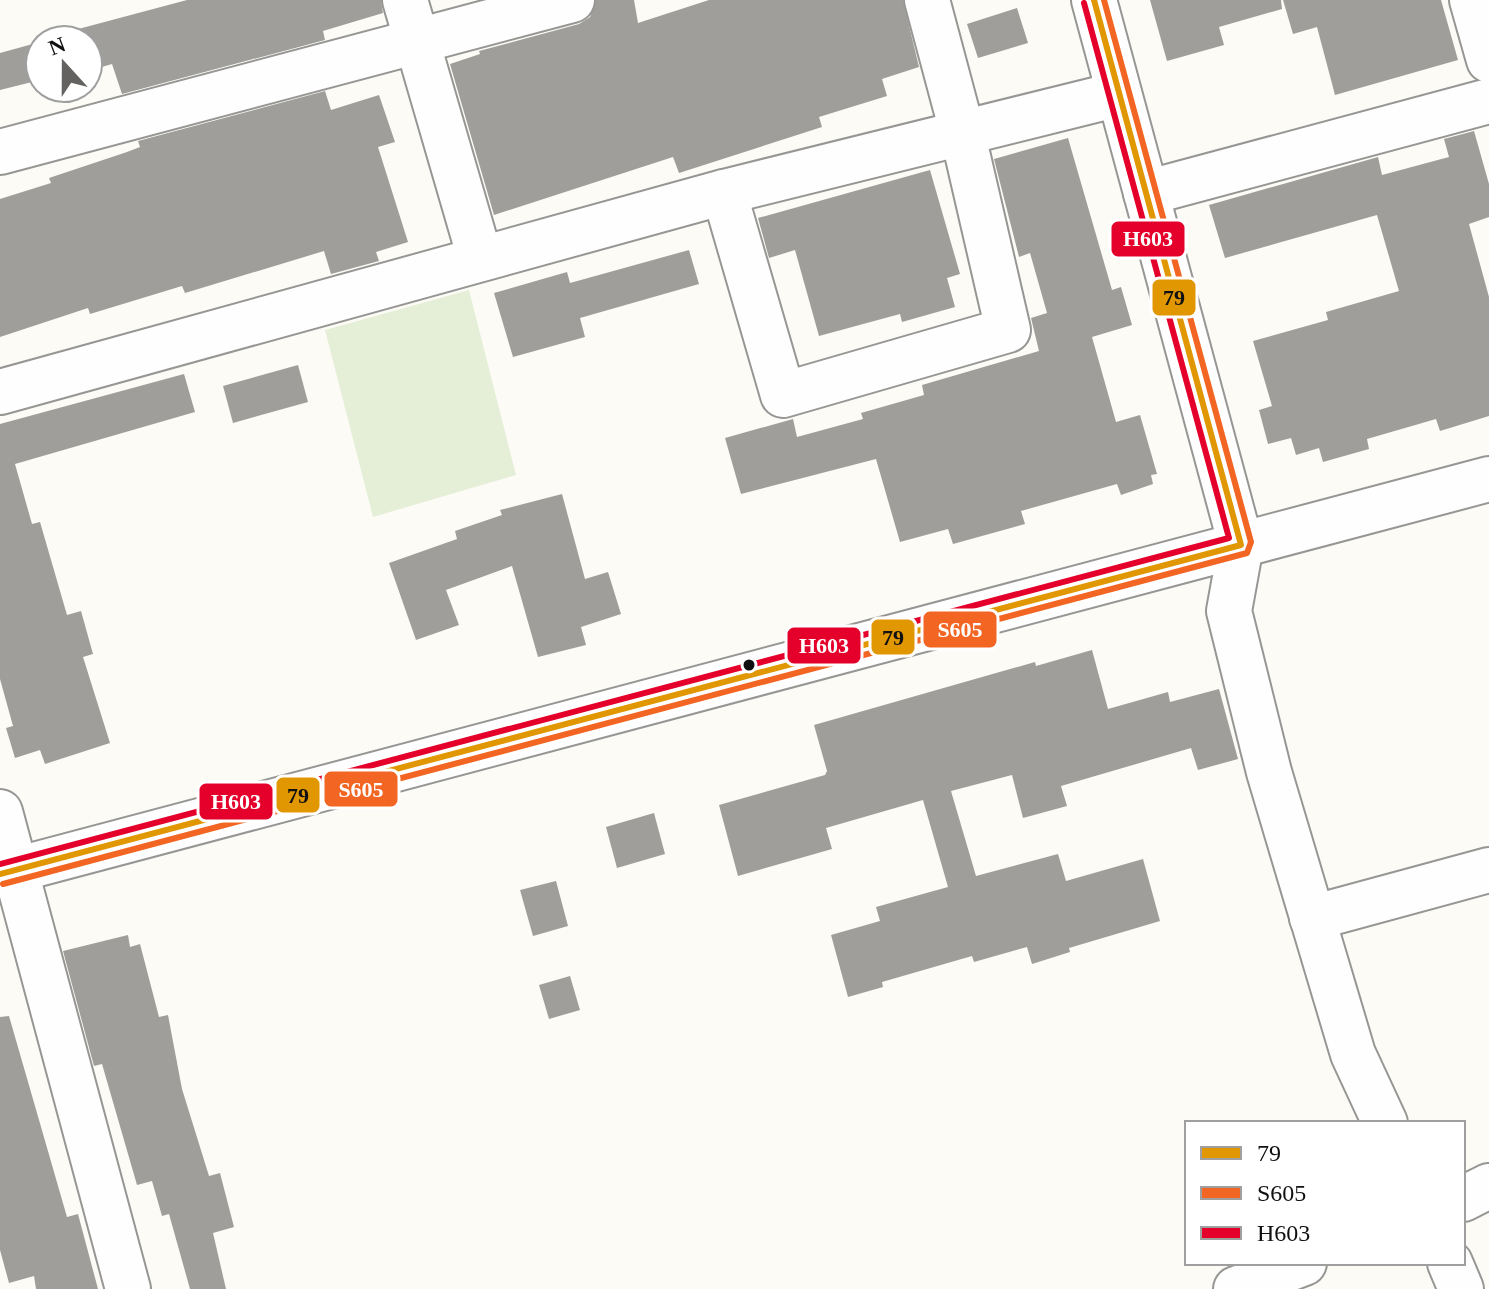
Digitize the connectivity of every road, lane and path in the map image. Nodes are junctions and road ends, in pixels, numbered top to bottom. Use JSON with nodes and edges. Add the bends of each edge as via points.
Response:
{"nodes":[{"id":1,"x":405,"y":0,"type":"edge"},
{"id":2,"x":572,"y":0,"type":"edge"},
{"id":3,"x":927,"y":0,"type":"edge"},
{"id":4,"x":1094,"y":0,"type":"edge"},
{"id":5,"x":1472,"y":0,"type":"edge"},
{"id":6,"x":417,"y":43,"type":"junction"},
{"id":7,"x":1489,"y":60,"type":"edge"},
{"id":8,"x":1119,"y":94,"type":"junction"},
{"id":9,"x":1489,"y":101,"type":"edge"},
{"id":10,"x":962,"y":131,"type":"junction"},
{"id":11,"x":0,"y":152,"type":"edge"},
{"id":12,"x":724,"y":192,"type":"junction"},
{"id":13,"x":1146,"y":193,"type":"junction"},
{"id":14,"x":480,"y":258,"type":"junction"},
{"id":15,"x":0,"y":392,"type":"edge"},
{"id":16,"x":1489,"y":479,"type":"edge"},
{"id":17,"x":1241,"y":545,"type":"junction"},
{"id":18,"x":0,"y":812,"type":"edge"},
{"id":19,"x":1489,"y":870,"type":"edge"},
{"id":20,"x":8,"y":872,"type":"edge"},
{"id":21,"x":1312,"y":918,"type":"junction"},
{"id":22,"x":1384,"y":1121,"type":"edge"},
{"id":23,"x":1489,"y":1186,"type":"edge"},
{"id":24,"x":1465,"y":1198,"type":"edge"},
{"id":25,"x":1299,"y":1265,"type":"edge"},
{"id":26,"x":1451,"y":1265,"type":"edge"},
{"id":27,"x":128,"y":1289,"type":"edge"},
{"id":28,"x":1236,"y":1289,"type":"edge"},
{"id":29,"x":1461,"y":1289,"type":"edge"}],
"edges":[{"from":1,"to":6,"type":"street"},
{"from":2,"to":6,"type":"street"},
{"from":3,"to":10,"type":"street"},
{"from":4,"to":8,"type":"street"},
{"from":5,"to":7,"type":"street"},
{"from":6,"to":11,"type":"street"},
{"from":6,"to":14,"type":"street"},
{"from":8,"to":10,"type":"street"},
{"from":8,"to":13,"type":"street"},
{"from":9,"to":13,"type":"street"},
{"from":10,"to":12,"type":"street"},
{"from":10,"to":12,"type":"street","via":[[1008,330],[783,395]]},
{"from":12,"to":14,"type":"street"},
{"from":13,"to":17,"type":"street"},
{"from":14,"to":15,"type":"street"},
{"from":16,"to":17,"type":"street"},
{"from":17,"to":20,"type":"street"},
{"from":17,"to":21,"type":"street","via":[[1229,611]]},
{"from":18,"to":20,"type":"street"},
{"from":19,"to":21,"type":"street"},
{"from":20,"to":27,"type":"street"},
{"from":21,"to":22,"type":"street","via":[[1353,1054]]},
{"from":23,"to":24,"type":"street"},
{"from":25,"to":28,"type":"street"},
{"from":26,"to":29,"type":"street"}]}
